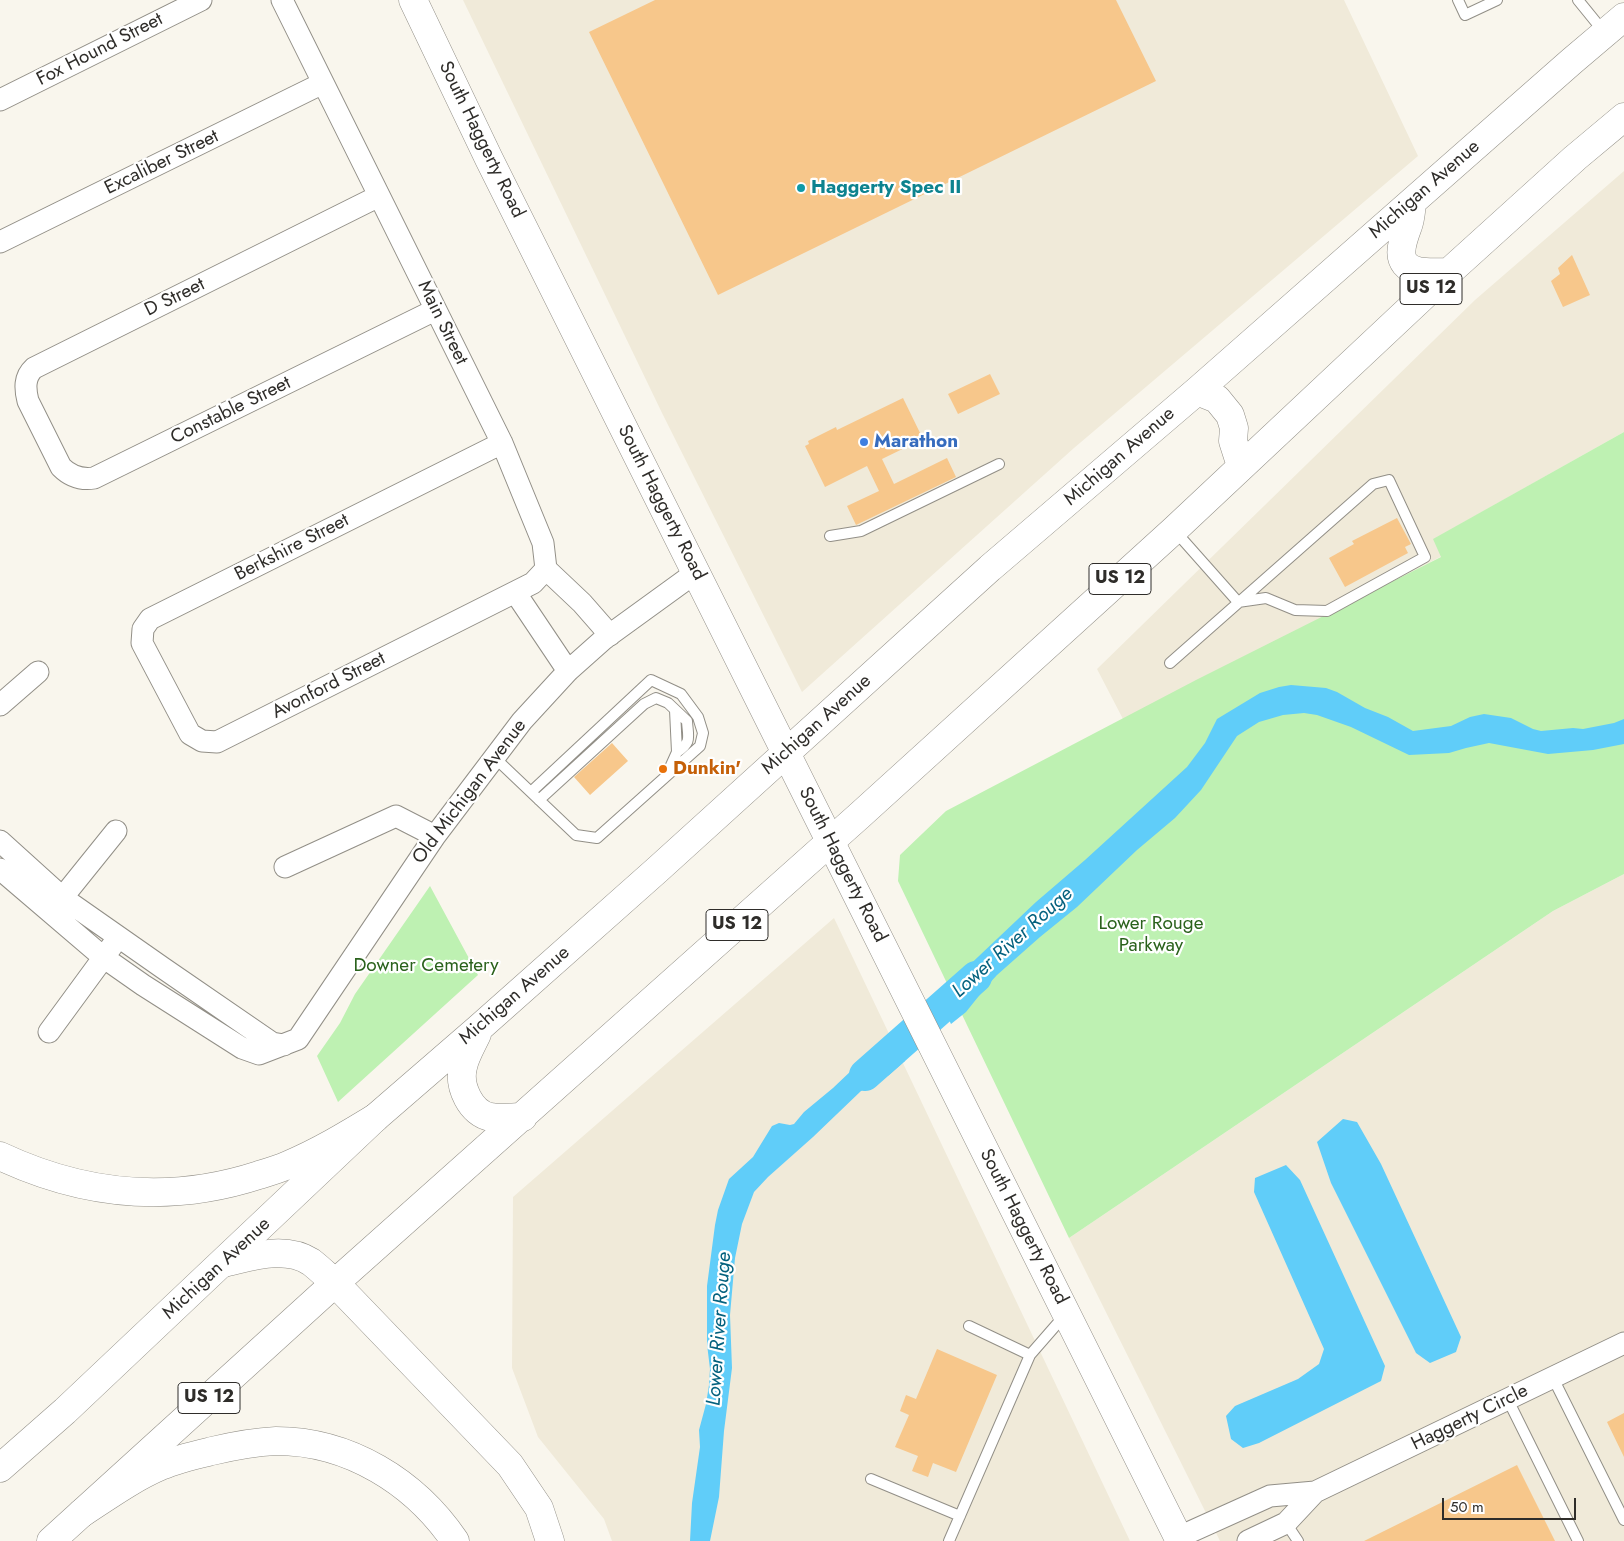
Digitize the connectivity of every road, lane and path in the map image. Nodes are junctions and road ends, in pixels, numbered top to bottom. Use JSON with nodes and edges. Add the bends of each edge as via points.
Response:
{"nodes":[{"id":1,"x":201,"y":0,"type":"edge"},
{"id":2,"x":282,"y":0,"type":"edge"},
{"id":3,"x":413,"y":0,"type":"edge"},
{"id":4,"x":1458,"y":0,"type":"edge"},
{"id":5,"x":1497,"y":0,"type":"edge"},
{"id":6,"x":1578,"y":0,"type":"edge"},
{"id":7,"x":1614,"y":25,"type":"edge"},
{"id":8,"x":323,"y":83,"type":"junction"},
{"id":9,"x":0,"y":100,"type":"edge"},
{"id":10,"x":1624,"y":117,"type":"edge"},
{"id":11,"x":379,"y":196,"type":"junction"},
{"id":12,"x":1412,"y":202,"type":"junction"},
{"id":13,"x":0,"y":242,"type":"edge"},
{"id":14,"x":1449,"y":272,"type":"junction"},
{"id":15,"x":435,"y":310,"type":"junction"},
{"id":16,"x":1197,"y":391,"type":"junction"},
{"id":17,"x":43,"y":432,"type":"joint"},
{"id":18,"x":502,"y":443,"type":"junction"},
{"id":19,"x":1000,"y":464,"type":"dead end"},
{"id":20,"x":1242,"y":466,"type":"junction"},
{"id":21,"x":1174,"y":530,"type":"junction"},
{"id":22,"x":830,"y":536,"type":"dead end"},
{"id":23,"x":546,"y":569,"type":"junction"},
{"id":24,"x":695,"y":573,"type":"junction"},
{"id":25,"x":516,"y":592,"type":"junction"},
{"id":26,"x":1238,"y":602,"type":"junction"},
{"id":27,"x":610,"y":635,"type":"junction"},
{"id":28,"x":1170,"y":663,"type":"dead end"},
{"id":29,"x":568,"y":671,"type":"junction"},
{"id":30,"x":38,"y":672,"type":"dead end"},
{"id":31,"x":164,"y":686,"type":"joint"},
{"id":32,"x":0,"y":705,"type":"edge"},
{"id":33,"x":786,"y":754,"type":"junction"},
{"id":34,"x":494,"y":757,"type":"junction"},
{"id":35,"x":666,"y":776,"type":"junction"},
{"id":36,"x":531,"y":792,"type":"junction"},
{"id":37,"x":539,"y":800,"type":"junction"},
{"id":38,"x":116,"y":831,"type":"dead end"},
{"id":39,"x":435,"y":836,"type":"junction"},
{"id":40,"x":0,"y":841,"type":"edge"},
{"id":41,"x":830,"y":843,"type":"junction"},
{"id":42,"x":285,"y":867,"type":"dead end"},
{"id":43,"x":0,"y":869,"type":"edge"},
{"id":44,"x":57,"y":905,"type":"junction"},
{"id":45,"x":119,"y":938,"type":"junction"},
{"id":46,"x":103,"y":957,"type":"junction"},
{"id":47,"x":479,"y":1028,"type":"junction"},
{"id":48,"x":50,"y":1032,"type":"dead end"},
{"id":49,"x":284,"y":1045,"type":"junction"},
{"id":50,"x":523,"y":1116,"type":"junction"},
{"id":51,"x":375,"y":1118,"type":"junction"},
{"id":52,"x":0,"y":1156,"type":"edge"},
{"id":53,"x":223,"y":1263,"type":"junction"},
{"id":54,"x":335,"y":1283,"type":"junction"},
{"id":55,"x":1066,"y":1313,"type":"junction"},
{"id":56,"x":969,"y":1326,"type":"dead end"},
{"id":57,"x":1624,"y":1343,"type":"edge"},
{"id":58,"x":1030,"y":1354,"type":"junction"},
{"id":59,"x":1553,"y":1378,"type":"junction"},
{"id":60,"x":1508,"y":1400,"type":"junction"},
{"id":61,"x":0,"y":1468,"type":"edge"},
{"id":62,"x":872,"y":1479,"type":"dead end"},
{"id":63,"x":1315,"y":1492,"type":"junction"},
{"id":64,"x":82,"y":1513,"type":"junction"},
{"id":65,"x":960,"y":1516,"type":"junction"},
{"id":66,"x":1624,"y":1520,"type":"edge"},
{"id":67,"x":1286,"y":1523,"type":"junction"},
{"id":68,"x":1180,"y":1539,"type":"edge"},
{"id":69,"x":51,"y":1541,"type":"edge"},
{"id":70,"x":455,"y":1541,"type":"edge"},
{"id":71,"x":550,"y":1541,"type":"edge"},
{"id":72,"x":949,"y":1541,"type":"edge"},
{"id":73,"x":1248,"y":1541,"type":"edge"},
{"id":74,"x":1298,"y":1541,"type":"edge"},
{"id":75,"x":1578,"y":1541,"type":"edge"}],
"edges":[{"from":1,"to":9,"type":"street","name":"Fox Hound Street"},
{"from":2,"to":8,"type":"street","name":"Main Street"},
{"from":3,"to":24,"type":"main road","name":"South Haggerty Road"},
{"from":4,"to":5,"type":"lane","via":[[1465,15]]},
{"from":6,"to":7,"type":"lane"},
{"from":7,"to":12,"type":"main road","name":"Michigan Avenue"},
{"from":8,"to":11,"type":"street","name":"Main Street"},
{"from":8,"to":13,"type":"street","name":"Excaliber Street"},
{"from":10,"to":14,"type":"main road","number":"US 12"},
{"from":11,"to":15,"type":"street","name":"Main Street"},
{"from":11,"to":17,"type":"street","name":"D Street","via":[[34,368],[26,380],[25,390]]},
{"from":12,"to":14,"type":"main road","via":[[1400,250],[1403,260],[1420,272]]},
{"from":12,"to":16,"type":"main road","name":"Michigan Avenue"},
{"from":14,"to":20,"type":"main road","number":"US 12"},
{"from":15,"to":17,"type":"street","name":"Constable Street","via":[[94,478],[79,478],[65,472]]},
{"from":15,"to":18,"type":"street","name":"Main Street"},
{"from":16,"to":20,"type":"main road","via":[[1217,399],[1230,415],[1234,428],[1233,442]]},
{"from":16,"to":33,"type":"main road","name":"Michigan Avenue","via":[[990,568]]},
{"from":18,"to":23,"type":"street","name":"Main Street","via":[[543,543]]},
{"from":18,"to":31,"type":"street","name":"Berkshire Street","via":[[150,619],[143,629],[142,643]]},
{"from":19,"to":22,"type":"lane","via":[[861,531]]},
{"from":20,"to":21,"type":"main road","number":"US 12"},
{"from":21,"to":26,"type":"lane"},
{"from":21,"to":41,"type":"main road","number":"US 12"},
{"from":23,"to":25,"type":"street","name":"Avonford Street","via":[[534,583]]},
{"from":23,"to":27,"type":"street"},
{"from":24,"to":27,"type":"street","name":"Old Michigan Avenue"},
{"from":24,"to":33,"type":"main road","name":"South Haggerty Road"},
{"from":25,"to":29,"type":"street"},
{"from":25,"to":31,"type":"street","name":"Avonford Street","via":[[217,742],[202,741],[190,734]]},
{"from":26,"to":26,"type":"lane","via":[[1373,484],[1390,480],[1425,558],[1327,611],[1295,610],[1266,598]]},
{"from":26,"to":28,"type":"lane"},
{"from":27,"to":29,"type":"street","name":"Old Michigan Avenue"},
{"from":29,"to":34,"type":"street","name":"Old Michigan Avenue","via":[[522,720]]},
{"from":30,"to":32,"type":"street"},
{"from":33,"to":41,"type":"main road","name":"South Haggerty Road"},
{"from":33,"to":47,"type":"main road","name":"Michigan Avenue"},
{"from":34,"to":36,"type":"lane"},
{"from":34,"to":39,"type":"street","name":"Old Michigan Avenue"},
{"from":35,"to":36,"type":"lane","via":[[700,746],[703,733],[698,717],[681,694],[651,680]]},
{"from":35,"to":37,"type":"lane","via":[[597,838],[576,836]]},
{"from":35,"to":37,"type":"lane","via":[[677,752],[675,710],[656,698],[644,704]]},
{"from":36,"to":37,"type":"lane"},
{"from":38,"to":44,"type":"street"},
{"from":39,"to":42,"type":"street","via":[[396,816]]},
{"from":39,"to":49,"type":"street","name":"Old Michigan Avenue","via":[[298,1039]]},
{"from":40,"to":44,"type":"street","name":"Old Michigan Avenue"},
{"from":41,"to":50,"type":"main road","number":"US 12"},
{"from":41,"to":55,"type":"main road","name":"South Haggerty Road"},
{"from":43,"to":44,"type":"street","name":"Old Michigan Avenue"},
{"from":44,"to":45,"type":"street","name":"Old Michigan Avenue"},
{"from":44,"to":46,"type":"street","name":"Old Michigan Avenue"},
{"from":45,"to":46,"type":"street"},
{"from":45,"to":49,"type":"street","name":"Old Michigan Avenue","via":[[272,1043]]},
{"from":46,"to":48,"type":"street"},
{"from":46,"to":49,"type":"street","name":"Old Michigan Avenue","via":[[242,1048],[259,1054]]},
{"from":47,"to":50,"type":"main road","via":[[462,1068],[466,1094],[481,1114]]},
{"from":47,"to":51,"type":"main road","name":"Michigan Avenue"},
{"from":50,"to":54,"type":"main road","number":"US 12"},
{"from":51,"to":52,"type":"main road","via":[[287,1166],[239,1182],[176,1192],[109,1190],[76,1184],[27,1169]]},
{"from":51,"to":53,"type":"main road","name":"Michigan Avenue"},
{"from":53,"to":54,"type":"main road","via":[[287,1253],[310,1262]]},
{"from":53,"to":61,"type":"main road","name":"Michigan Avenue"},
{"from":54,"to":64,"type":"main road","number":"US 12"},
{"from":54,"to":71,"type":"main road","via":[[510,1465],[538,1508]]},
{"from":55,"to":58,"type":"lane"},
{"from":55,"to":68,"type":"main road","name":"South Haggerty Road"},
{"from":56,"to":58,"type":"lane"},
{"from":57,"to":59,"type":"street","name":"Haggerty Circle"},
{"from":58,"to":65,"type":"lane"},
{"from":59,"to":60,"type":"street","name":"Haggerty Circle"},
{"from":59,"to":66,"type":"lane"},
{"from":60,"to":63,"type":"street","name":"Haggerty Circle"},
{"from":60,"to":75,"type":"lane"},
{"from":62,"to":65,"type":"lane"},
{"from":63,"to":67,"type":"street","name":"Haggerty Circle"},
{"from":63,"to":68,"type":"street","name":"Haggerty Circle","via":[[1270,1496]]},
{"from":64,"to":69,"type":"main road","number":"US 12"},
{"from":64,"to":70,"type":"main road","via":[[131,1481],[187,1457],[243,1444],[310,1444],[343,1453],[398,1481],[426,1504]]},
{"from":65,"to":72,"type":"lane"},
{"from":67,"to":73,"type":"street","name":"Haggerty Circle"},
{"from":67,"to":74,"type":"lane"}]}
